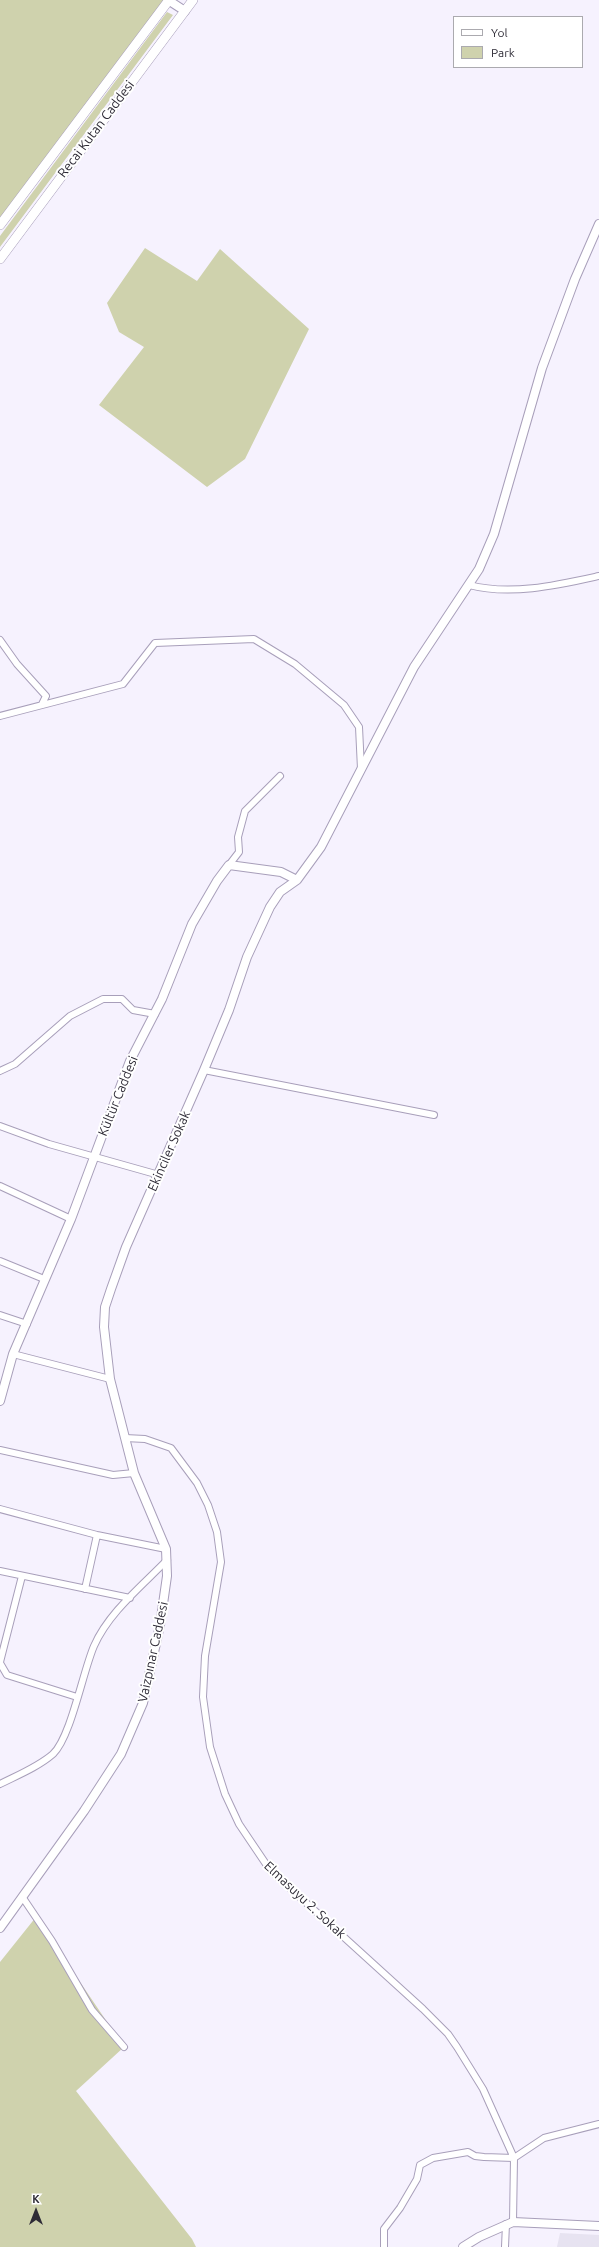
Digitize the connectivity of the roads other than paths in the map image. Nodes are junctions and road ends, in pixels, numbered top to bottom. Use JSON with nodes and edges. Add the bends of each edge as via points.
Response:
{"nodes":[{"id":1,"x":169,"y":0,"type":"edge"},
{"id":2,"x":193,"y":0,"type":"edge"},
{"id":3,"x":184,"y":11,"type":"junction"},
{"id":4,"x":599,"y":224,"type":"edge"},
{"id":5,"x":0,"y":225,"type":"edge"},
{"id":6,"x":0,"y":259,"type":"edge"},
{"id":7,"x":599,"y":576,"type":"edge"},
{"id":8,"x":470,"y":585,"type":"junction"},
{"id":9,"x":0,"y":640,"type":"edge"},
{"id":10,"x":42,"y":704,"type":"junction"},
{"id":11,"x":0,"y":716,"type":"edge"},
{"id":12,"x":362,"y":771,"type":"junction"},
{"id":13,"x":280,"y":776,"type":"dead end"},
{"id":14,"x":229,"y":865,"type":"junction"},
{"id":15,"x":297,"y":880,"type":"junction"},
{"id":16,"x":155,"y":1014,"type":"junction"},
{"id":17,"x":204,"y":1070,"type":"junction"},
{"id":18,"x":0,"y":1071,"type":"edge"},
{"id":19,"x":434,"y":1115,"type":"dead end"},
{"id":20,"x":0,"y":1126,"type":"edge"},
{"id":21,"x":94,"y":1156,"type":"junction"},
{"id":22,"x":159,"y":1175,"type":"junction"},
{"id":23,"x":0,"y":1186,"type":"edge"},
{"id":24,"x":71,"y":1219,"type":"junction"},
{"id":25,"x":0,"y":1261,"type":"edge"},
{"id":26,"x":44,"y":1279,"type":"junction"},
{"id":27,"x":0,"y":1315,"type":"edge"},
{"id":28,"x":27,"y":1324,"type":"junction"},
{"id":29,"x":13,"y":1354,"type":"junction"},
{"id":30,"x":110,"y":1379,"type":"junction"},
{"id":31,"x":2,"y":1388,"type":"edge"},
{"id":32,"x":0,"y":1401,"type":"edge"},
{"id":33,"x":125,"y":1438,"type":"junction"},
{"id":34,"x":0,"y":1450,"type":"edge"},
{"id":35,"x":134,"y":1473,"type":"junction"},
{"id":36,"x":0,"y":1509,"type":"edge"},
{"id":37,"x":97,"y":1535,"type":"junction"},
{"id":38,"x":166,"y":1549,"type":"junction"},
{"id":39,"x":167,"y":1560,"type":"junction"},
{"id":40,"x":0,"y":1571,"type":"edge"},
{"id":41,"x":22,"y":1576,"type":"junction"},
{"id":42,"x":85,"y":1589,"type":"junction"},
{"id":43,"x":130,"y":1598,"type":"junction"},
{"id":44,"x":0,"y":1663,"type":"edge"},
{"id":45,"x":77,"y":1697,"type":"junction"},
{"id":46,"x":0,"y":1784,"type":"edge"},
{"id":47,"x":23,"y":1898,"type":"junction"},
{"id":48,"x":0,"y":1928,"type":"edge"},
{"id":49,"x":124,"y":2046,"type":"dead end"},
{"id":50,"x":599,"y":2124,"type":"edge"},
{"id":51,"x":514,"y":2158,"type":"junction"},
{"id":52,"x":510,"y":2223,"type":"junction"},
{"id":53,"x":599,"y":2226,"type":"edge"},
{"id":54,"x":384,"y":2247,"type":"edge"},
{"id":55,"x":463,"y":2247,"type":"edge"},
{"id":56,"x":505,"y":2247,"type":"edge"}],
"edges":[{"from":1,"to":3,"type":"street"},
{"from":1,"to":5,"type":"main road","name":"Recai Kutan Caddesi"},
{"from":2,"to":3,"type":"main road","name":"Recai Kutan Caddesi"},
{"from":3,"to":6,"type":"main road","name":"Recai Kutan Caddesi"},
{"from":4,"to":8,"type":"street","name":"Ekinciler Sokak","via":[[575,279],[542,368],[494,534]]},
{"from":7,"to":8,"type":"street","via":[[549,585],[502,589]]},
{"from":8,"to":12,"type":"street","name":"Ekinciler Sokak","via":[[414,667]]},
{"from":9,"to":10,"type":"street","via":[[17,664],[46,696]]},
{"from":10,"to":11,"type":"street"},
{"from":10,"to":12,"type":"street","via":[[123,684],[155,643],[254,639],[295,664],[344,705],[359,727]]},
{"from":12,"to":15,"type":"street","name":"Ekinciler Sokak","via":[[321,847]]},
{"from":13,"to":14,"type":"street","via":[[245,811],[238,837],[239,852]]},
{"from":14,"to":15,"type":"street","via":[[281,872]]},
{"from":14,"to":16,"type":"street","name":"Kültür Caddesi","via":[[217,880],[192,924]]},
{"from":15,"to":17,"type":"street","name":"Ekinciler Sokak","via":[[280,892],[254,940]]},
{"from":16,"to":18,"type":"street","via":[[133,1010],[122,999],[103,999],[70,1016],[15,1064]]},
{"from":16,"to":21,"type":"street","name":"Kültür Caddesi","via":[[130,1061]]},
{"from":17,"to":19,"type":"street"},
{"from":17,"to":22,"type":"street","name":"Ekinciler Sokak"},
{"from":20,"to":21,"type":"street"},
{"from":21,"to":22,"type":"street"},
{"from":21,"to":24,"type":"street","name":"Kültür Caddesi"},
{"from":22,"to":30,"type":"street","name":"Ekinciler Sokak","via":[[126,1247],[105,1307]]},
{"from":23,"to":24,"type":"street"},
{"from":24,"to":26,"type":"street","name":"Kültür Caddesi"},
{"from":25,"to":26,"type":"street"},
{"from":26,"to":28,"type":"street","name":"Kültür Caddesi"},
{"from":27,"to":28,"type":"street"},
{"from":28,"to":29,"type":"street","name":"Kültür Caddesi"},
{"from":29,"to":30,"type":"street"},
{"from":29,"to":31,"type":"street","name":"Kültür Caddesi"},
{"from":30,"to":33,"type":"street","name":"Ekinciler Sokak"},
{"from":31,"to":32,"type":"street","name":"Kültür Caddesi"},
{"from":33,"to":35,"type":"street","name":"Vaizpınar Caddesi"},
{"from":33,"to":51,"type":"street","name":"Elmasuyu 2. Sokak","via":[[145,1439],[170,1448],[197,1483],[217,1532],[220,1562],[205,1656],[203,1697],[210,1747],[225,1794],[239,1824],[270,1870],[448,2034],[483,2089]]},
{"from":34,"to":35,"type":"street","via":[[113,1475]]},
{"from":35,"to":38,"type":"street","name":"Vaizpınar Caddesi"},
{"from":36,"to":37,"type":"street"},
{"from":37,"to":38,"type":"street"},
{"from":37,"to":42,"type":"street"},
{"from":38,"to":39,"type":"street","name":"Vaizpınar Caddesi"},
{"from":39,"to":43,"type":"street"},
{"from":39,"to":47,"type":"street","name":"Vaizpınar Caddesi","via":[[167,1576],[152,1670],[134,1728],[111,1771]]},
{"from":40,"to":41,"type":"street"},
{"from":41,"to":42,"type":"street"},
{"from":41,"to":44,"type":"street"},
{"from":42,"to":43,"type":"street"},
{"from":43,"to":45,"type":"street","via":[[107,1622],[94,1646]]},
{"from":44,"to":45,"type":"street","via":[[7,1676]]},
{"from":45,"to":46,"type":"street","via":[[67,1728],[54,1753],[33,1768]]},
{"from":47,"to":48,"type":"street","name":"Vaizpınar Caddesi"},
{"from":47,"to":49,"type":"street","via":[[52,1941],[92,2010]]},
{"from":50,"to":51,"type":"street","via":[[544,2138]]},
{"from":51,"to":52,"type":"street","name":"Elmasuyu 2. Sokak"},
{"from":51,"to":54,"type":"street","via":[[479,2156],[468,2152],[423,2162],[417,2179],[384,2230]]},
{"from":52,"to":53,"type":"street"},
{"from":52,"to":55,"type":"street"},
{"from":52,"to":56,"type":"street","name":"Elmasuyu 2. Sokak"}]}
